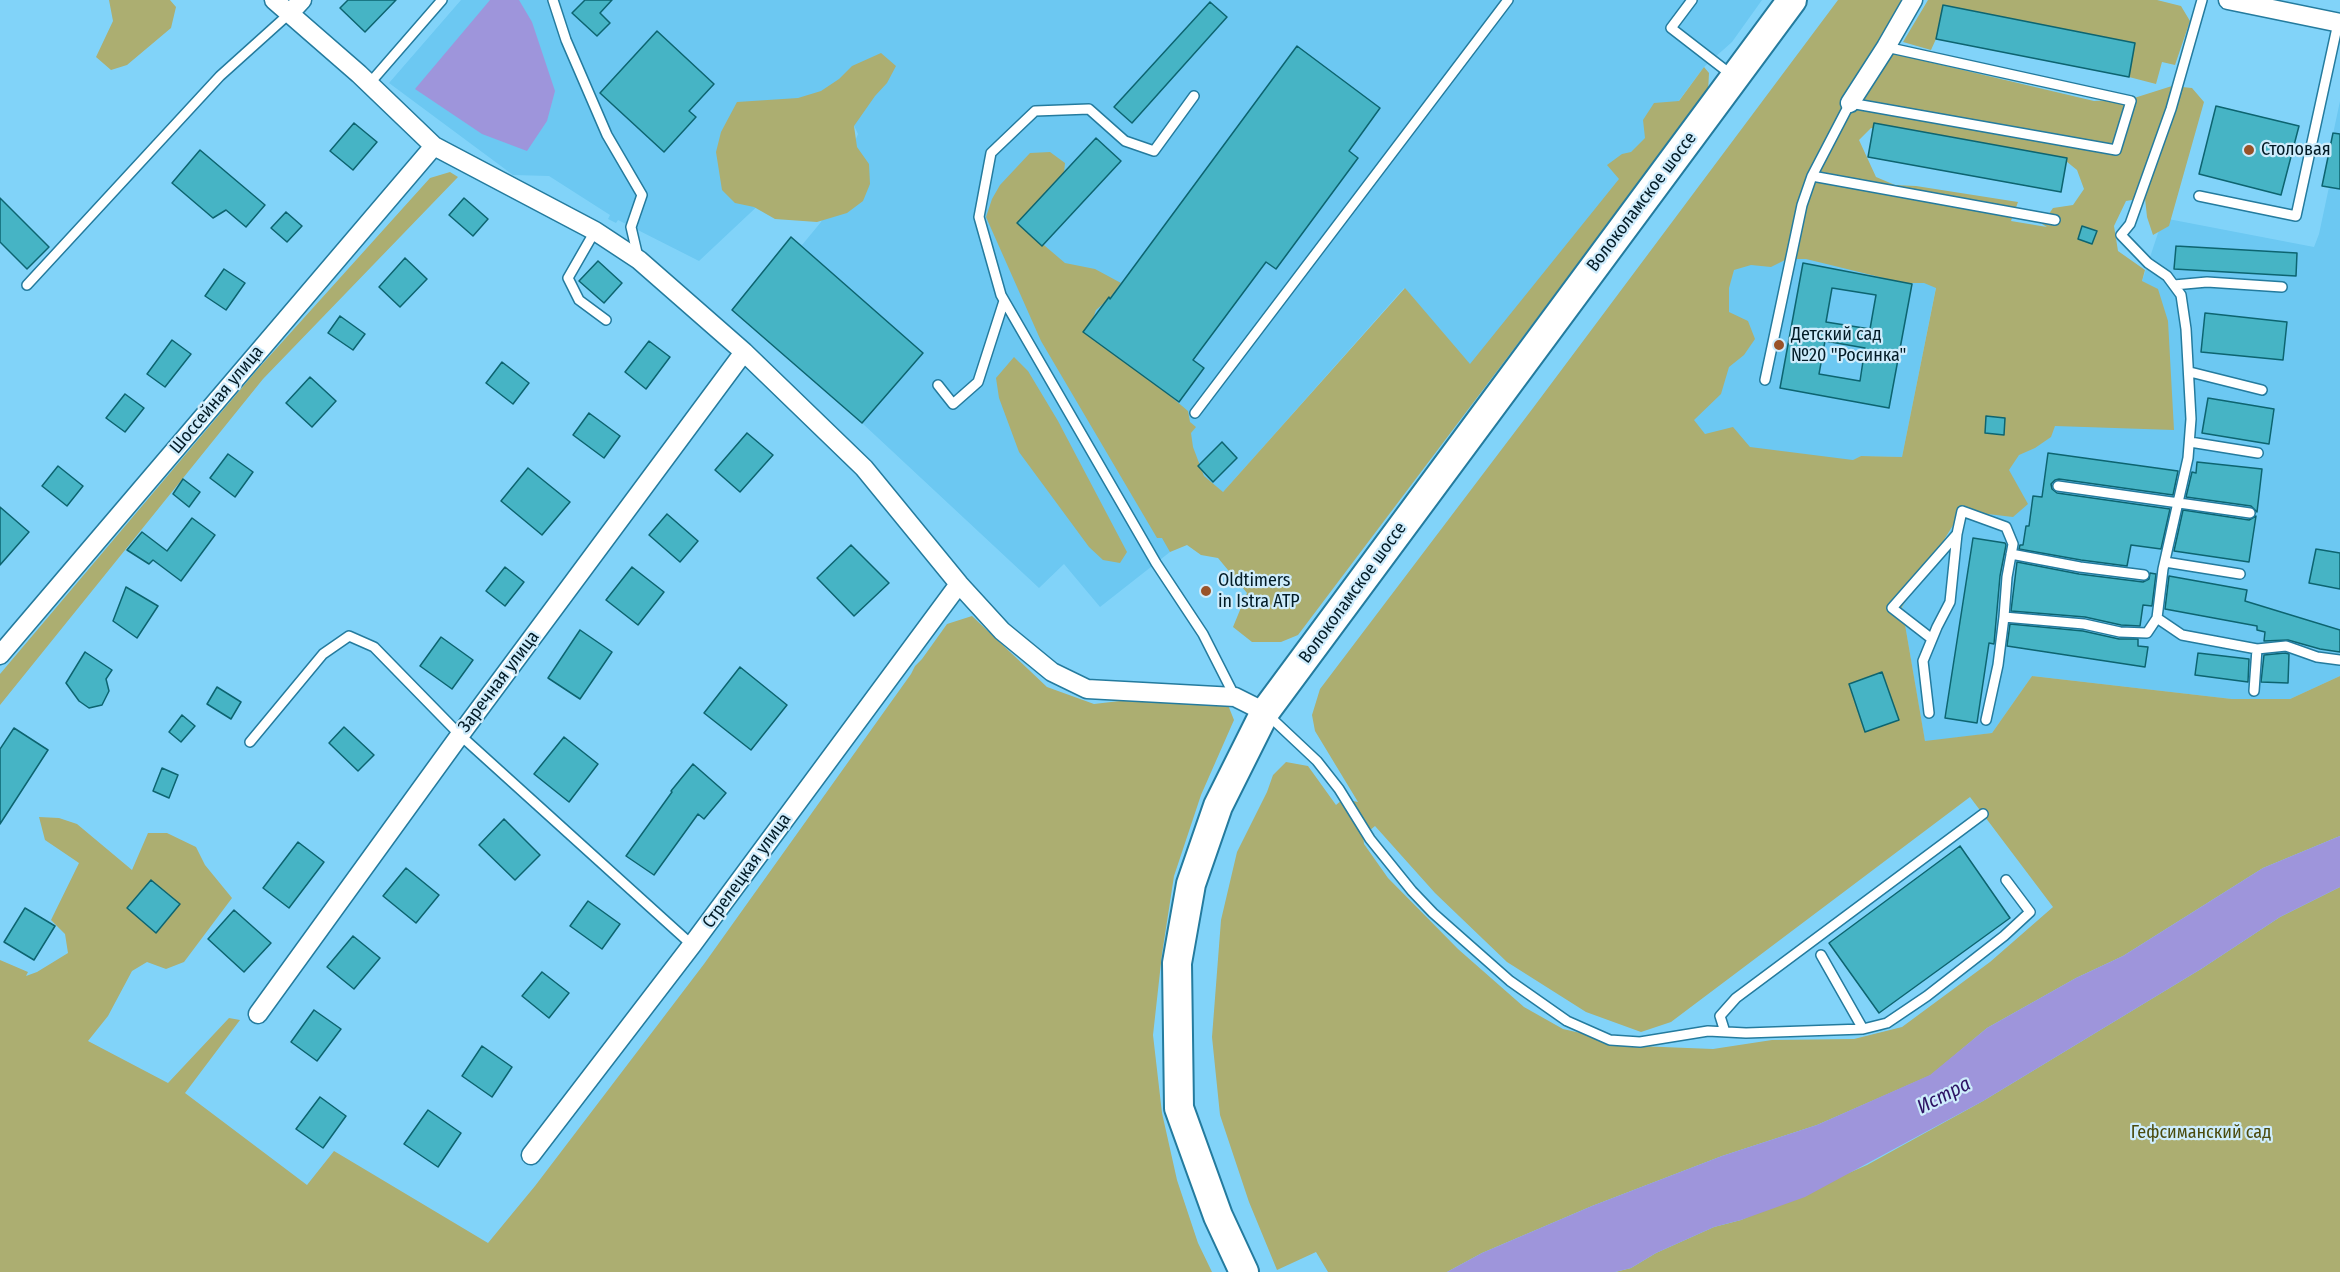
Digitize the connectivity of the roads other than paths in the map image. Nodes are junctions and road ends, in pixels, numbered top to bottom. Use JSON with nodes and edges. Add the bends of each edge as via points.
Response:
{"nodes":[{"id":1,"x":274,"y":0,"type":"edge"},
{"id":2,"x":442,"y":0,"type":"edge"},
{"id":3,"x":553,"y":0,"type":"edge"},
{"id":4,"x":1508,"y":0,"type":"edge"},
{"id":5,"x":1692,"y":0,"type":"edge"},
{"id":6,"x":1792,"y":0,"type":"edge"},
{"id":7,"x":1913,"y":0,"type":"edge"},
{"id":8,"x":2202,"y":0,"type":"edge"},
{"id":9,"x":2238,"y":1,"type":"edge"},
{"id":10,"x":296,"y":7,"type":"edge"},
{"id":11,"x":2339,"y":23,"type":"edge"},
{"id":12,"x":1886,"y":47,"type":"junction"},
{"id":13,"x":1734,"y":77,"type":"junction"},
{"id":14,"x":369,"y":84,"type":"junction"},
{"id":15,"x":1194,"y":96,"type":"dead end"},
{"id":16,"x":1850,"y":103,"type":"junction"},
{"id":17,"x":434,"y":146,"type":"junction"},
{"id":18,"x":1812,"y":176,"type":"junction"},
{"id":19,"x":2199,"y":196,"type":"dead end"},
{"id":20,"x":2055,"y":220,"type":"dead end"},
{"id":21,"x":595,"y":231,"type":"junction"},
{"id":22,"x":639,"y":260,"type":"junction"},
{"id":23,"x":27,"y":285,"type":"dead end"},
{"id":24,"x":2174,"y":285,"type":"junction"},
{"id":25,"x":2282,"y":287,"type":"dead end"},
{"id":26,"x":1004,"y":301,"type":"junction"},
{"id":27,"x":606,"y":320,"type":"dead end"},
{"id":28,"x":744,"y":352,"type":"junction"},
{"id":29,"x":2190,"y":372,"type":"junction"},
{"id":30,"x":1765,"y":381,"type":"dead end"},
{"id":31,"x":938,"y":386,"type":"dead end"},
{"id":32,"x":2262,"y":390,"type":"dead end"},
{"id":33,"x":1195,"y":413,"type":"dead end"},
{"id":34,"x":2190,"y":442,"type":"junction"},
{"id":35,"x":2259,"y":453,"type":"dead end"},
{"id":36,"x":2058,"y":486,"type":"dead end"},
{"id":37,"x":2179,"y":502,"type":"junction"},
{"id":38,"x":2250,"y":513,"type":"dead end"},
{"id":39,"x":1956,"y":534,"type":"junction"},
{"id":40,"x":2011,"y":554,"type":"junction"},
{"id":41,"x":2165,"y":562,"type":"junction"},
{"id":42,"x":2240,"y":574,"type":"dead end"},
{"id":43,"x":2144,"y":575,"type":"dead end"},
{"id":44,"x":959,"y":584,"type":"junction"},
{"id":45,"x":2004,"y":617,"type":"junction"},
{"id":46,"x":2157,"y":618,"type":"junction"},
{"id":47,"x":1932,"y":639,"type":"junction"},
{"id":48,"x":2257,"y":649,"type":"junction"},
{"id":49,"x":0,"y":655,"type":"edge"},
{"id":50,"x":2340,"y":660,"type":"edge"},
{"id":51,"x":2254,"y":691,"type":"dead end"},
{"id":52,"x":1235,"y":697,"type":"junction"},
{"id":53,"x":1265,"y":712,"type":"junction"},
{"id":54,"x":1929,"y":713,"type":"dead end"},
{"id":55,"x":1986,"y":720,"type":"dead end"},
{"id":56,"x":460,"y":735,"type":"junction"},
{"id":57,"x":249,"y":742,"type":"dead end"},
{"id":58,"x":1983,"y":814,"type":"dead end"},
{"id":59,"x":2006,"y":880,"type":"dead end"},
{"id":60,"x":692,"y":945,"type":"junction"},
{"id":61,"x":1821,"y":955,"type":"dead end"},
{"id":62,"x":258,"y":1014,"type":"dead end"},
{"id":63,"x":1863,"y":1029,"type":"junction"},
{"id":64,"x":1725,"y":1032,"type":"junction"},
{"id":65,"x":531,"y":1155,"type":"dead end"},
{"id":66,"x":1244,"y":1272,"type":"edge"}],
"edges":[{"from":1,"to":10,"type":"street"},
{"from":2,"to":14,"type":"lane"},
{"from":3,"to":22,"type":"lane","via":[[607,135],[642,195],[631,226]]},
{"from":4,"to":33,"type":"lane"},
{"from":5,"to":13,"type":"lane","via":[[1671,28]]},
{"from":6,"to":13,"type":"main road","name":"Волоколамское шоссе"},
{"from":7,"to":12,"type":"street"},
{"from":8,"to":24,"type":"lane","via":[[2171,109],[2130,224],[2121,235]]},
{"from":9,"to":11,"type":"street"},
{"from":10,"to":14,"type":"street"},
{"from":10,"to":23,"type":"lane","via":[[220,76]]},
{"from":11,"to":19,"type":"lane","via":[[2296,216]]},
{"from":12,"to":16,"type":"street"},
{"from":12,"to":16,"type":"lane","via":[[2131,101],[2116,150]]},
{"from":13,"to":53,"type":"main road","name":"Волоколамское шоссе"},
{"from":14,"to":17,"type":"street"},
{"from":15,"to":26,"type":"lane","via":[[1154,151],[1125,141],[1089,109],[1035,111],[991,153],[979,217]]},
{"from":16,"to":18,"type":"lane"},
{"from":17,"to":21,"type":"street"},
{"from":17,"to":49,"type":"street","name":"Шоссейная улица"},
{"from":18,"to":20,"type":"lane"},
{"from":18,"to":30,"type":"lane","via":[[1802,205]]},
{"from":21,"to":22,"type":"street"},
{"from":21,"to":27,"type":"lane","via":[[568,278],[579,300]]},
{"from":22,"to":28,"type":"street"},
{"from":24,"to":25,"type":"lane","via":[[2207,282]]},
{"from":24,"to":29,"type":"lane","via":[[2181,295]]},
{"from":26,"to":31,"type":"lane","via":[[978,382],[953,404]]},
{"from":26,"to":52,"type":"lane","via":[[1156,562],[1203,634]]},
{"from":28,"to":44,"type":"street","via":[[864,468]]},
{"from":28,"to":56,"type":"street","name":"Заречная улица"},
{"from":29,"to":32,"type":"lane"},
{"from":29,"to":34,"type":"lane"},
{"from":34,"to":35,"type":"lane"},
{"from":34,"to":37,"type":"lane"},
{"from":36,"to":37,"type":"lane"},
{"from":37,"to":38,"type":"lane"},
{"from":37,"to":41,"type":"lane"},
{"from":39,"to":40,"type":"lane","via":[[1962,511],[2006,527],[2013,544]]},
{"from":39,"to":47,"type":"lane","via":[[1950,602]]},
{"from":39,"to":47,"type":"lane","via":[[1892,608]]},
{"from":40,"to":43,"type":"lane"},
{"from":40,"to":45,"type":"lane"},
{"from":41,"to":42,"type":"lane"},
{"from":41,"to":46,"type":"lane"},
{"from":44,"to":52,"type":"street","via":[[1002,631],[1052,672],[1087,689]]},
{"from":44,"to":60,"type":"street","name":"Стрелецкая улица"},
{"from":45,"to":46,"type":"lane","via":[[2147,633]]},
{"from":45,"to":55,"type":"lane"},
{"from":46,"to":48,"type":"lane","via":[[2182,635]]},
{"from":47,"to":54,"type":"lane","via":[[1923,661]]},
{"from":48,"to":50,"type":"lane","via":[[2286,646]]},
{"from":48,"to":51,"type":"lane"},
{"from":52,"to":53,"type":"street"},
{"from":53,"to":64,"type":"lane","via":[[1317,761],[1370,839],[1433,913],[1510,981],[1567,1021],[1610,1040],[1640,1042]]},
{"from":53,"to":66,"type":"main road","name":"Волоколамское шоссе","via":[[1218,806],[1191,884],[1177,963],[1179,1108],[1218,1216]]},
{"from":56,"to":57,"type":"lane","via":[[374,647],[349,636],[323,654]]},
{"from":56,"to":60,"type":"lane"},
{"from":56,"to":62,"type":"street","name":"Заречная улица"},
{"from":58,"to":64,"type":"lane","via":[[1736,998],[1720,1016]]},
{"from":59,"to":63,"type":"lane","via":[[2030,912],[1927,996],[1887,1023]]},
{"from":60,"to":65,"type":"street","name":"Стрелецкая улица"},
{"from":61,"to":63,"type":"lane"},
{"from":63,"to":64,"type":"lane"}]}
